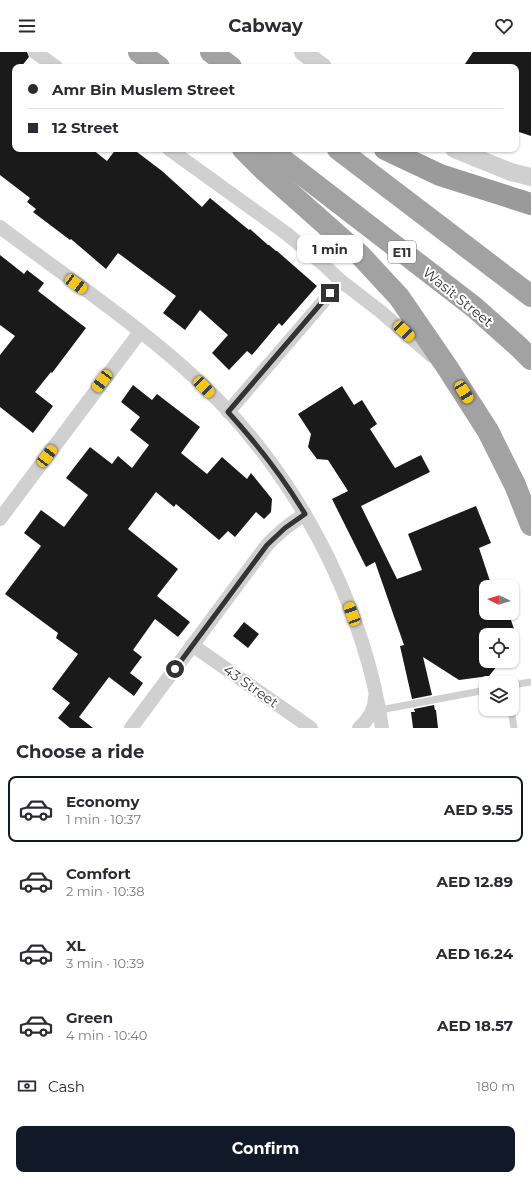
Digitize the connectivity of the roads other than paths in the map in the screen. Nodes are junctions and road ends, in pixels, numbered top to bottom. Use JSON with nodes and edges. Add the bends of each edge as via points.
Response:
{"nodes":[{"id":1,"x":35,"y":52,"type":"edge"},
{"id":2,"x":139,"y":52,"type":"edge"},
{"id":3,"x":210,"y":52,"type":"edge"},
{"id":4,"x":303,"y":52,"type":"edge"},
{"id":5,"x":52,"y":64,"type":"edge"},
{"id":6,"x":155,"y":64,"type":"edge"},
{"id":7,"x":226,"y":64,"type":"edge"},
{"id":8,"x":319,"y":64,"type":"edge"},
{"id":9,"x":173,"y":152,"type":"edge"},
{"id":10,"x":246,"y":152,"type":"edge"},
{"id":11,"x":274,"y":152,"type":"edge"},
{"id":12,"x":342,"y":152,"type":"edge"},
{"id":13,"x":392,"y":152,"type":"edge"},
{"id":14,"x":461,"y":152,"type":"edge"},
{"id":15,"x":531,"y":178,"type":"edge"},
{"id":16,"x":531,"y":204,"type":"edge"},
{"id":17,"x":0,"y":227,"type":"edge"},
{"id":18,"x":341,"y":281,"type":"junction"},
{"id":19,"x":531,"y":296,"type":"edge"},
{"id":20,"x":140,"y":332,"type":"junction"},
{"id":21,"x":531,"y":359,"type":"edge"},
{"id":22,"x":447,"y":366,"type":"junction"},
{"id":23,"x":228,"y":412,"type":"junction"},
{"id":24,"x":305,"y":514,"type":"junction"},
{"id":25,"x":0,"y":518,"type":"edge"},
{"id":26,"x":531,"y":525,"type":"edge"},
{"id":27,"x":192,"y":645,"type":"junction"},
{"id":28,"x":531,"y":682,"type":"edge"},
{"id":29,"x":519,"y":685,"type":"edge"},
{"id":30,"x":375,"y":690,"type":"junction"},
{"id":31,"x":479,"y":691,"type":"edge"},
{"id":32,"x":380,"y":710,"type":"junction"},
{"id":33,"x":512,"y":716,"type":"edge"},
{"id":34,"x":131,"y":728,"type":"edge"},
{"id":35,"x":311,"y":728,"type":"edge"},
{"id":36,"x":359,"y":728,"type":"edge"},
{"id":37,"x":382,"y":728,"type":"edge"},
{"id":38,"x":514,"y":728,"type":"edge"}],
"edges":[{"from":1,"to":5,"type":"street"},
{"from":2,"to":6,"type":"highway"},
{"from":3,"to":7,"type":"highway"},
{"from":4,"to":8,"type":"street"},
{"from":9,"to":18,"type":"street","via":[[287,234]]},
{"from":10,"to":22,"type":"highway","via":[[381,276],[399,297]]},
{"from":11,"to":21,"type":"highway","name":"Wasit Street","number":"E11","via":[[474,307]]},
{"from":12,"to":19,"type":"highway"},
{"from":13,"to":16,"type":"highway","via":[[440,174]]},
{"from":14,"to":15,"type":"street"},
{"from":17,"to":20,"type":"street"},
{"from":18,"to":22,"type":"street"},
{"from":18,"to":23,"type":"street"},
{"from":20,"to":23,"type":"street","via":[[183,367]]},
{"from":20,"to":25,"type":"street"},
{"from":22,"to":26,"type":"highway","via":[[488,431],[515,485]]},
{"from":23,"to":24,"type":"street","via":[[269,459]]},
{"from":24,"to":27,"type":"street","via":[[287,526],[267,545]]},
{"from":24,"to":30,"type":"street","via":[[347,600]]},
{"from":27,"to":34,"type":"street"},
{"from":27,"to":35,"type":"street","name":"43 Street"},
{"from":28,"to":29,"type":"lane"},
{"from":30,"to":32,"type":"street"},
{"from":30,"to":36,"type":"street","via":[[372,712]]},
{"from":31,"to":32,"type":"lane"},
{"from":32,"to":37,"type":"street"},
{"from":33,"to":38,"type":"lane"}]}
